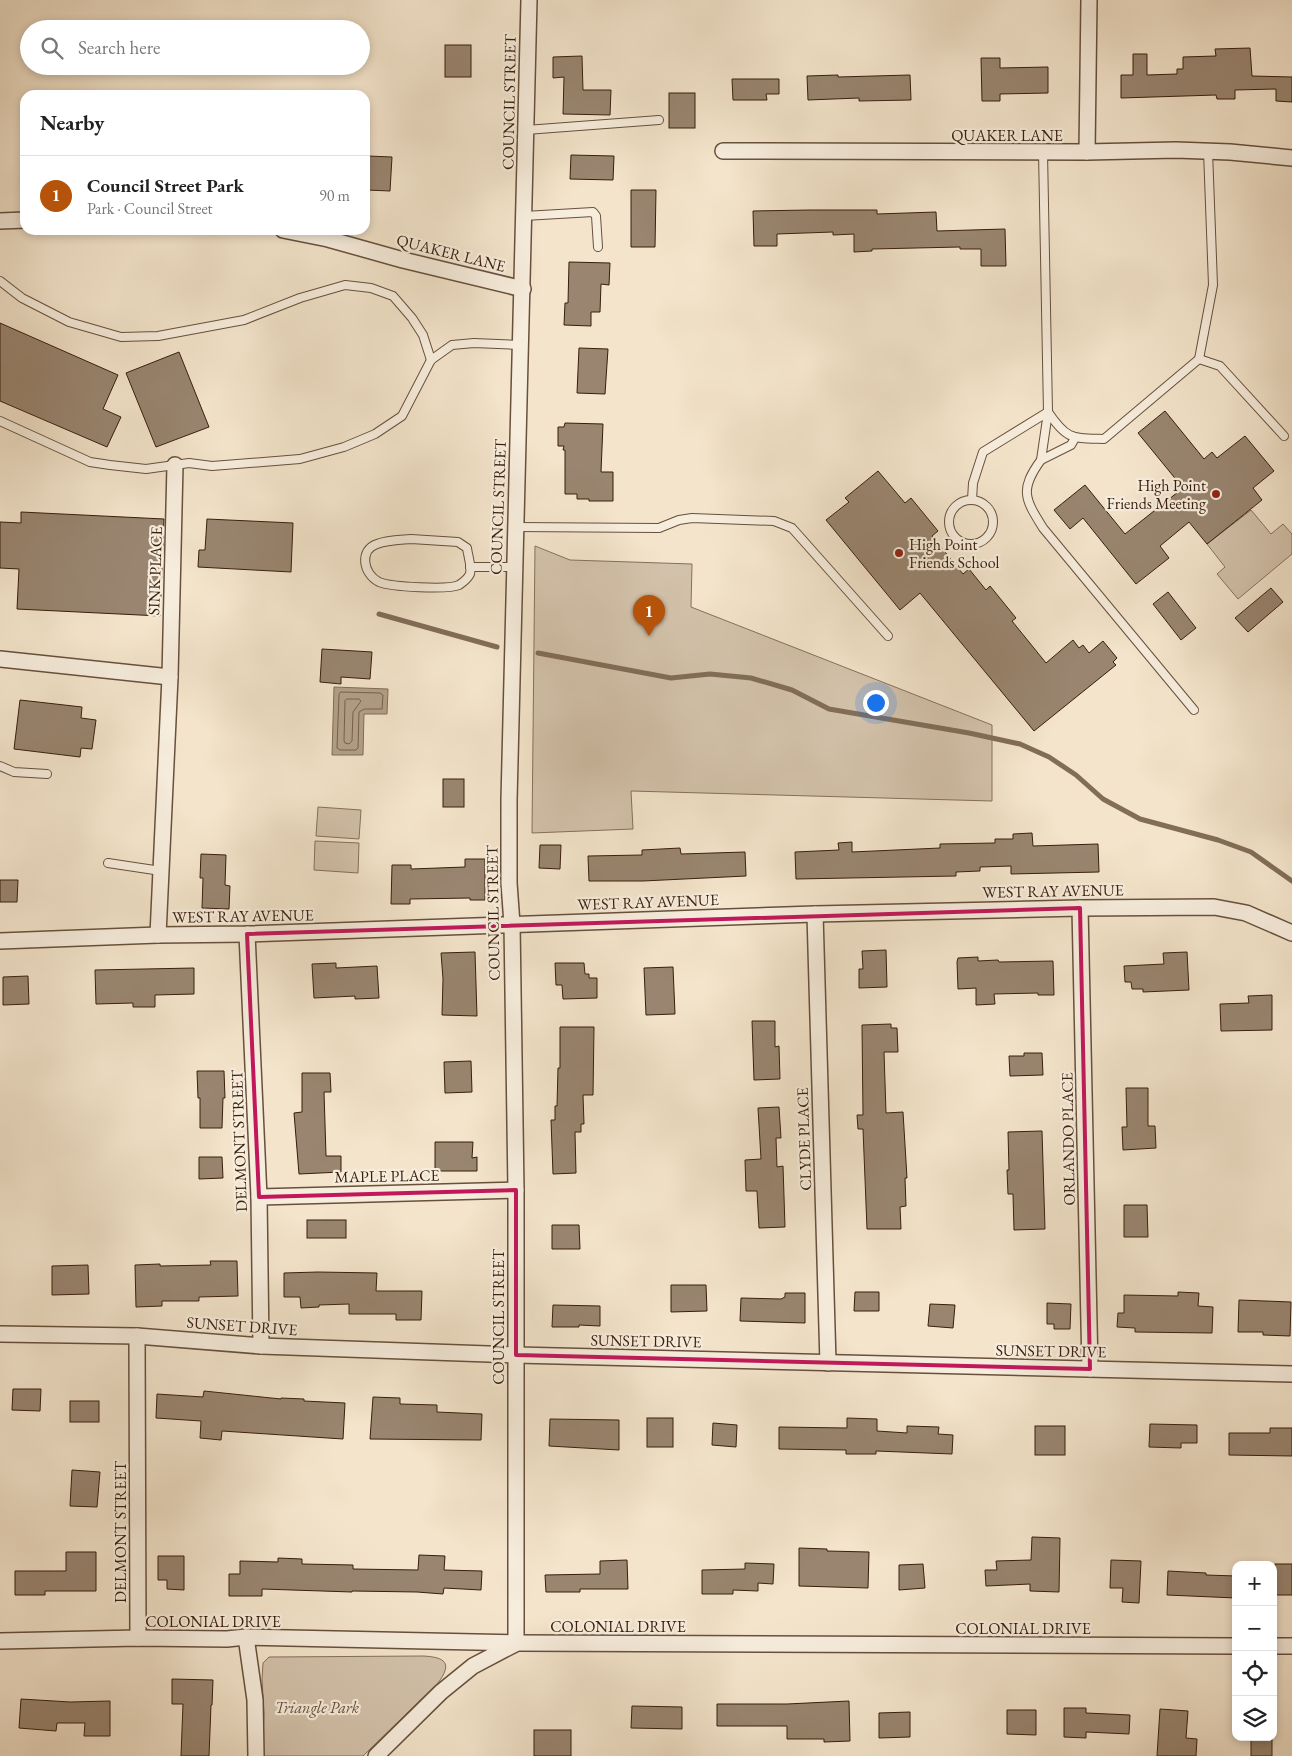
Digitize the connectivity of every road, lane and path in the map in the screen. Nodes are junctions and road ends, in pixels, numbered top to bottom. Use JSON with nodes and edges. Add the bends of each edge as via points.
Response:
{"nodes":[{"id":1,"x":529,"y":0,"type":"edge"},
{"id":2,"x":1089,"y":0,"type":"edge"},
{"id":3,"x":659,"y":120,"type":"dead end"},
{"id":4,"x":526,"y":130,"type":"junction"},
{"id":5,"x":722,"y":151,"type":"dead end"},
{"id":6,"x":1208,"y":151,"type":"junction"},
{"id":7,"x":1043,"y":152,"type":"junction"},
{"id":8,"x":1087,"y":152,"type":"junction"},
{"id":9,"x":1292,"y":158,"type":"edge"},
{"id":10,"x":524,"y":216,"type":"junction"},
{"id":11,"x":20,"y":220,"type":"edge"},
{"id":12,"x":0,"y":221,"type":"edge"},
{"id":13,"x":308,"y":235,"type":"edge"},
{"id":14,"x":598,"y":246,"type":"dead end"},
{"id":15,"x":0,"y":281,"type":"edge"},
{"id":16,"x":523,"y":289,"type":"junction"},
{"id":17,"x":520,"y":345,"type":"junction"},
{"id":18,"x":1199,"y":359,"type":"junction"},
{"id":19,"x":431,"y":360,"type":"junction"},
{"id":20,"x":1048,"y":412,"type":"junction"},
{"id":21,"x":0,"y":421,"type":"edge"},
{"id":22,"x":1284,"y":436,"type":"dead end"},
{"id":23,"x":1075,"y":438,"type":"junction"},
{"id":24,"x":1041,"y":460,"type":"junction"},
{"id":25,"x":175,"y":465,"type":"junction"},
{"id":26,"x":972,"y":500,"type":"junction"},
{"id":27,"x":515,"y":527,"type":"junction"},
{"id":28,"x":470,"y":567,"type":"junction"},
{"id":29,"x":514,"y":567,"type":"junction"},
{"id":30,"x":888,"y":636,"type":"dead end"},
{"id":31,"x":0,"y":659,"type":"edge"},
{"id":32,"x":170,"y":677,"type":"junction"},
{"id":33,"x":1194,"y":710,"type":"dead end"},
{"id":34,"x":0,"y":766,"type":"edge"},
{"id":35,"x":48,"y":774,"type":"dead end"},
{"id":36,"x":108,"y":863,"type":"dead end"},
{"id":37,"x":161,"y":871,"type":"junction"},
{"id":38,"x":1080,"y":908,"type":"junction"},
{"id":39,"x":815,"y":914,"type":"junction"},
{"id":40,"x":512,"y":924,"type":"junction"},
{"id":41,"x":1292,"y":933,"type":"edge"},
{"id":42,"x":247,"y":934,"type":"junction"},
{"id":43,"x":158,"y":935,"type":"junction"},
{"id":44,"x":0,"y":941,"type":"edge"},
{"id":45,"x":516,"y":1190,"type":"junction"},
{"id":46,"x":260,"y":1197,"type":"junction"},
{"id":47,"x":0,"y":1334,"type":"edge"},
{"id":48,"x":137,"y":1336,"type":"junction"},
{"id":49,"x":261,"y":1346,"type":"junction"},
{"id":50,"x":516,"y":1355,"type":"junction"},
{"id":51,"x":828,"y":1363,"type":"junction"},
{"id":52,"x":1090,"y":1369,"type":"junction"},
{"id":53,"x":1292,"y":1374,"type":"edge"},
{"id":54,"x":246,"y":1637,"type":"junction"},
{"id":55,"x":138,"y":1638,"type":"junction"},
{"id":56,"x":0,"y":1641,"type":"edge"},
{"id":57,"x":516,"y":1643,"type":"junction"},
{"id":58,"x":1232,"y":1646,"type":"edge"},
{"id":59,"x":1277,"y":1646,"type":"edge"},
{"id":60,"x":1292,"y":1646,"type":"edge"},
{"id":61,"x":256,"y":1756,"type":"edge"},
{"id":62,"x":376,"y":1756,"type":"edge"}],
"edges":[{"from":1,"to":4,"type":"street","name":"COUNCIL STREET"},
{"from":2,"to":8,"type":"street"},
{"from":3,"to":4,"type":"lane"},
{"from":4,"to":10,"type":"street","name":"COUNCIL STREET"},
{"from":5,"to":7,"type":"street","name":"QUAKER LANE"},
{"from":6,"to":8,"type":"street","name":"QUAKER LANE"},
{"from":6,"to":9,"type":"street","name":"QUAKER LANE"},
{"from":6,"to":18,"type":"lane","via":[[1213,285]]},
{"from":7,"to":8,"type":"street","name":"QUAKER LANE"},
{"from":7,"to":20,"type":"lane"},
{"from":10,"to":14,"type":"lane","via":[[593,212]]},
{"from":10,"to":16,"type":"street","name":"COUNCIL STREET"},
{"from":11,"to":12,"type":"street"},
{"from":13,"to":16,"type":"street","name":"QUAKER LANE"},
{"from":15,"to":19,"type":"lane","via":[[22,298],[69,322],[121,337],[158,336],[244,320],[345,285],[371,288],[393,296],[412,318],[424,335]]},
{"from":16,"to":17,"type":"street","name":"COUNCIL STREET"},
{"from":17,"to":19,"type":"lane","via":[[452,345]]},
{"from":17,"to":27,"type":"street","name":"COUNCIL STREET"},
{"from":18,"to":22,"type":"lane","via":[[1220,366]]},
{"from":18,"to":23,"type":"lane","via":[[1104,438]]},
{"from":19,"to":25,"type":"lane","via":[[402,416],[375,434],[344,447],[300,459],[212,466]]},
{"from":20,"to":23,"type":"lane","via":[[1060,429]]},
{"from":20,"to":24,"type":"lane"},
{"from":20,"to":26,"type":"lane","via":[[983,452]]},
{"from":21,"to":25,"type":"lane","via":[[90,462],[146,469]]},
{"from":23,"to":24,"type":"lane","via":[[1071,445]]},
{"from":24,"to":33,"type":"lane","via":[[1030,475],[1027,488],[1028,503],[1043,528]]},
{"from":25,"to":32,"type":"street","name":"SINK PLACE"},
{"from":26,"to":26,"type":"lane","via":[[955,506],[949,520],[949,527],[957,540],[970,545],[990,536],[994,522],[989,508]]},
{"from":27,"to":29,"type":"street","name":"COUNCIL STREET"},
{"from":27,"to":30,"type":"lane","via":[[659,528],[692,518],[774,521],[792,528]]},
{"from":28,"to":28,"type":"lane","via":[[467,548],[458,542],[411,539],[377,544],[370,548],[364,562],[370,575],[379,582],[397,586],[450,587],[460,584],[470,575]]},
{"from":28,"to":29,"type":"lane"},
{"from":29,"to":40,"type":"street","name":"COUNCIL STREET","via":[[509,800]]},
{"from":31,"to":32,"type":"street"},
{"from":32,"to":37,"type":"street"},
{"from":34,"to":35,"type":"lane","via":[[14,772]]},
{"from":36,"to":37,"type":"lane"},
{"from":37,"to":43,"type":"street"},
{"from":38,"to":39,"type":"street","name":"WEST RAY AVENUE"},
{"from":38,"to":41,"type":"street","name":"WEST RAY AVENUE","via":[[1214,907],[1246,913]]},
{"from":38,"to":52,"type":"street","name":"ORLANDO PLACE"},
{"from":39,"to":40,"type":"street","name":"WEST RAY AVENUE"},
{"from":39,"to":51,"type":"street","name":"CLYDE PLACE"},
{"from":40,"to":42,"type":"street","name":"WEST RAY AVENUE"},
{"from":40,"to":45,"type":"street","name":"COUNCIL STREET"},
{"from":42,"to":43,"type":"street","name":"WEST RAY AVENUE"},
{"from":42,"to":46,"type":"street","name":"DELMONT STREET"},
{"from":43,"to":44,"type":"street","name":"WEST RAY AVENUE"},
{"from":45,"to":46,"type":"street","name":"MAPLE PLACE"},
{"from":45,"to":50,"type":"street","name":"COUNCIL STREET"},
{"from":46,"to":49,"type":"street","name":"DELMONT STREET"},
{"from":47,"to":48,"type":"street","name":"SUNSET DRIVE"},
{"from":48,"to":49,"type":"street","name":"SUNSET DRIVE"},
{"from":48,"to":55,"type":"street","name":"DELMONT STREET"},
{"from":49,"to":50,"type":"street","name":"SUNSET DRIVE"},
{"from":50,"to":51,"type":"street","name":"SUNSET DRIVE"},
{"from":50,"to":57,"type":"street","name":"COUNCIL STREET"},
{"from":51,"to":52,"type":"street","name":"SUNSET DRIVE"},
{"from":52,"to":53,"type":"street","name":"SUNSET DRIVE"},
{"from":54,"to":55,"type":"street","name":"COLONIAL DRIVE"},
{"from":54,"to":57,"type":"street","name":"COLONIAL DRIVE"},
{"from":54,"to":61,"type":"street","via":[[255,1700]]},
{"from":55,"to":56,"type":"street","name":"COLONIAL DRIVE"},
{"from":57,"to":58,"type":"street","name":"COLONIAL DRIVE"},
{"from":57,"to":62,"type":"street","via":[[473,1666],[441,1692]]},
{"from":59,"to":60,"type":"street"}]}
